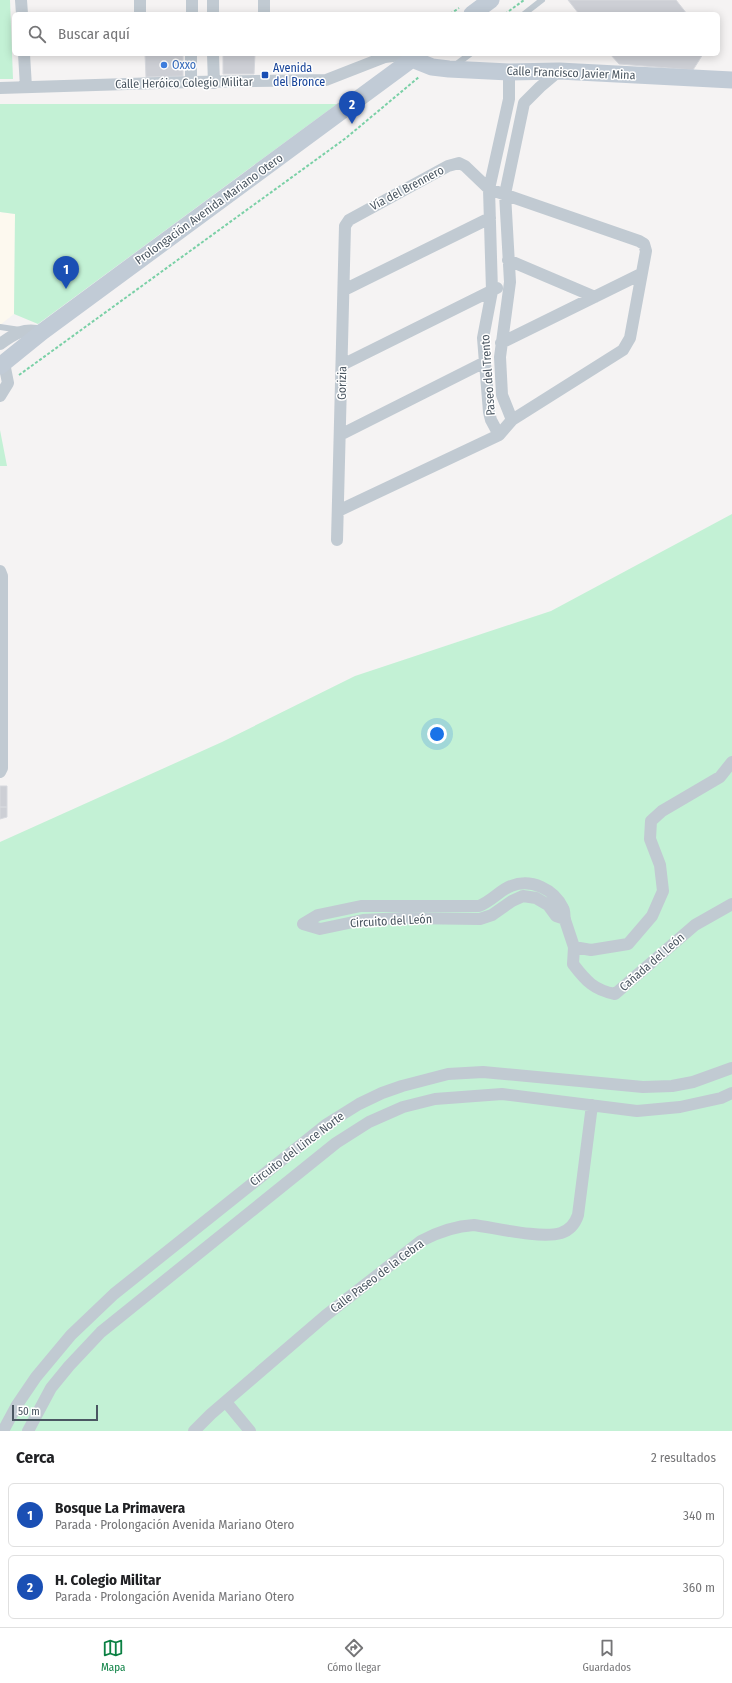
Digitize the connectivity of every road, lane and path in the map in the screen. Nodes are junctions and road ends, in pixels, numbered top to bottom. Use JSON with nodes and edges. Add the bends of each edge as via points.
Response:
{"nodes":[{"id":1,"x":21,"y":0,"type":"edge"},
{"id":2,"x":140,"y":0,"type":"edge"},
{"id":3,"x":192,"y":0,"type":"edge"},
{"id":4,"x":213,"y":0,"type":"edge"},
{"id":5,"x":264,"y":0,"type":"edge"},
{"id":6,"x":491,"y":0,"type":"edge"},
{"id":7,"x":524,"y":0,"type":"edge"},
{"id":8,"x":542,"y":0,"type":"edge"},
{"id":9,"x":22,"y":12,"type":"edge"},
{"id":10,"x":140,"y":12,"type":"edge"},
{"id":11,"x":192,"y":12,"type":"edge"},
{"id":12,"x":213,"y":12,"type":"edge"},
{"id":13,"x":264,"y":12,"type":"edge"},
{"id":14,"x":475,"y":12,"type":"edge"},
{"id":15,"x":508,"y":12,"type":"edge"},
{"id":16,"x":527,"y":12,"type":"edge"},
{"id":17,"x":24,"y":56,"type":"edge"},
{"id":18,"x":191,"y":56,"type":"edge"},
{"id":19,"x":213,"y":56,"type":"edge"},
{"id":20,"x":395,"y":56,"type":"edge"},
{"id":21,"x":467,"y":56,"type":"edge"},
{"id":22,"x":415,"y":57,"type":"edge"},
{"id":23,"x":449,"y":69,"type":"junction"},
{"id":24,"x":559,"y":71,"type":"junction"},
{"id":25,"x":509,"y":72,"type":"junction"},
{"id":26,"x":416,"y":80,"type":"dead end"},
{"id":27,"x":732,"y":80,"type":"edge"},
{"id":28,"x":191,"y":82,"type":"junction"},
{"id":29,"x":214,"y":83,"type":"junction"},
{"id":30,"x":26,"y":87,"type":"junction"},
{"id":31,"x":0,"y":88,"type":"edge"},
{"id":32,"x":509,"y":99,"type":"junction"},
{"id":33,"x":524,"y":103,"type":"junction"},
{"id":34,"x":489,"y":189,"type":"junction"},
{"id":35,"x":505,"y":194,"type":"junction"},
{"id":36,"x":490,"y":218,"type":"junction"},
{"id":37,"x":345,"y":226,"type":"joint"},
{"id":38,"x":508,"y":260,"type":"junction"},
{"id":39,"x":641,"y":274,"type":"junction"},
{"id":40,"x":510,"y":282,"type":"junction"},
{"id":41,"x":344,"y":290,"type":"junction"},
{"id":42,"x":492,"y":291,"type":"junction"},
{"id":43,"x":595,"y":297,"type":"junction"},
{"id":44,"x":0,"y":327,"type":"edge"},
{"id":45,"x":22,"y":331,"type":"junction"},
{"id":46,"x":42,"y":332,"type":"junction"},
{"id":47,"x":501,"y":343,"type":"junction"},
{"id":48,"x":0,"y":344,"type":"edge"},
{"id":49,"x":485,"y":362,"type":"junction"},
{"id":50,"x":2,"y":364,"type":"edge"},
{"id":51,"x":342,"y":365,"type":"junction"},
{"id":52,"x":8,"y":383,"type":"junction"},
{"id":53,"x":0,"y":396,"type":"edge"},
{"id":54,"x":512,"y":420,"type":"junction"},
{"id":55,"x":499,"y":434,"type":"junction"},
{"id":56,"x":340,"y":435,"type":"junction"},
{"id":57,"x":338,"y":511,"type":"junction"},
{"id":58,"x":338,"y":540,"type":"dead end"},
{"id":59,"x":0,"y":571,"type":"edge"},
{"id":60,"x":1,"y":640,"type":"edge"},
{"id":61,"x":1,"y":705,"type":"edge"},
{"id":62,"x":732,"y":762,"type":"edge"},
{"id":63,"x":0,"y":772,"type":"edge"},
{"id":64,"x":732,"y":904,"type":"edge"},
{"id":65,"x":565,"y":919,"type":"junction"},
{"id":66,"x":574,"y":947,"type":"junction"},
{"id":67,"x":732,"y":1068,"type":"edge"},
{"id":68,"x":732,"y":1093,"type":"edge"},
{"id":69,"x":592,"y":1105,"type":"junction"},
{"id":70,"x":226,"y":1402,"type":"junction"},
{"id":71,"x":3,"y":1431,"type":"edge"},
{"id":72,"x":28,"y":1431,"type":"edge"},
{"id":73,"x":194,"y":1431,"type":"edge"},
{"id":74,"x":250,"y":1431,"type":"edge"}],
"edges":[{"from":1,"to":9,"type":"street"},
{"from":2,"to":10,"type":"street"},
{"from":3,"to":11,"type":"street"},
{"from":4,"to":12,"type":"street"},
{"from":5,"to":13,"type":"street"},
{"from":6,"to":14,"type":"street"},
{"from":7,"to":15,"type":"path"},
{"from":8,"to":16,"type":"lane"},
{"from":17,"to":30,"type":"street"},
{"from":18,"to":28,"type":"street"},
{"from":19,"to":29,"type":"street"},
{"from":20,"to":29,"type":"street","name":"Calle Heróico Colegio Militar","via":[[326,80]]},
{"from":21,"to":23,"type":"lane"},
{"from":22,"to":23,"type":"street","name":"Calle Francisco Javier Mina","via":[[432,67]]},
{"from":22,"to":46,"type":"street","name":"Prolongación Avenida Mariano Otero"},
{"from":23,"to":25,"type":"street","name":"Calle Francisco Javier Mina"},
{"from":24,"to":25,"type":"street","name":"Calle Francisco Javier Mina"},
{"from":24,"to":27,"type":"street","name":"Calle Francisco Javier Mina"},
{"from":24,"to":33,"type":"street"},
{"from":25,"to":32,"type":"street","name":"Paseo del Trento"},
{"from":26,"to":52,"type":"path","via":[[346,138]]},
{"from":28,"to":29,"type":"street","name":"Calle Heróico Colegio Militar"},
{"from":28,"to":30,"type":"street","name":"Calle Heróico Colegio Militar"},
{"from":30,"to":31,"type":"street","name":"Calle Heróico Colegio Militar"},
{"from":32,"to":33,"type":"street"},
{"from":32,"to":34,"type":"street","name":"Paseo del Trento"},
{"from":33,"to":35,"type":"street","name":"Paseo del Trento"},
{"from":34,"to":35,"type":"street"},
{"from":34,"to":36,"type":"street","name":"Paseo del Trento"},
{"from":34,"to":37,"type":"street","name":"Vía del Brennero","via":[[459,163],[448,166],[349,220]]},
{"from":35,"to":38,"type":"street","name":"Paseo del Trento"},
{"from":35,"to":39,"type":"street","via":[[639,241],[644,244],[646,251]]},
{"from":36,"to":41,"type":"street"},
{"from":36,"to":42,"type":"street","name":"Paseo del Trento"},
{"from":37,"to":41,"type":"street","name":"Gorizia"},
{"from":38,"to":40,"type":"street","name":"Paseo del Trento"},
{"from":38,"to":43,"type":"street"},
{"from":39,"to":43,"type":"street"},
{"from":39,"to":54,"type":"street","via":[[630,338],[623,350]]},
{"from":40,"to":42,"type":"street"},
{"from":40,"to":47,"type":"street","name":"Paseo del Trento"},
{"from":41,"to":51,"type":"street","name":"Gorizia"},
{"from":42,"to":49,"type":"street","name":"Paseo del Trento","via":[[483,338]]},
{"from":42,"to":51,"type":"street"},
{"from":43,"to":47,"type":"street"},
{"from":44,"to":45,"type":"lane"},
{"from":45,"to":46,"type":"street"},
{"from":45,"to":48,"type":"street"},
{"from":46,"to":50,"type":"street","name":"Prolongación Avenida Mariano Otero"},
{"from":47,"to":54,"type":"street","name":"Paseo del Trento","via":[[502,395]]},
{"from":49,"to":55,"type":"street","name":"Paseo del Trento","via":[[489,412]]},
{"from":49,"to":56,"type":"street"},
{"from":50,"to":52,"type":"street"},
{"from":51,"to":56,"type":"street","name":"Gorizia"},
{"from":52,"to":53,"type":"street"},
{"from":54,"to":55,"type":"street","name":"Paseo del Trento"},
{"from":55,"to":57,"type":"street"},
{"from":56,"to":57,"type":"street","name":"Gorizia"},
{"from":57,"to":58,"type":"street","name":"Gorizia"},
{"from":59,"to":60,"type":"street"},
{"from":60,"to":61,"type":"street"},
{"from":61,"to":63,"type":"street"},
{"from":62,"to":66,"type":"street","via":[[720,777],[662,811],[651,821],[650,838],[660,865],[663,891],[652,916],[628,944],[591,950]]},
{"from":64,"to":66,"type":"street","name":"Cañada del León","via":[[695,925],[615,994],[600,991],[582,975],[573,964]]},
{"from":65,"to":65,"type":"street","name":"Circuito del León","via":[[564,908],[551,892],[539,885],[520,883],[479,906],[361,906],[318,915],[303,924],[320,929],[363,920],[480,919],[492,915],[523,896],[536,898],[548,905],[556,916]]},
{"from":65,"to":66,"type":"street","name":"Circuito del León"},
{"from":67,"to":71,"type":"street","name":"Circuito del Lince Norte","via":[[693,1082],[643,1087],[483,1072],[448,1074],[402,1086],[359,1104],[327,1124],[114,1294],[71,1335],[36,1376]]},
{"from":68,"to":69,"type":"street","name":"Circuito del Lince Norte","via":[[700,1104],[658,1110],[637,1111]]},
{"from":69,"to":70,"type":"street","name":"Calle Paseo de la Cebra","via":[[578,1215],[573,1225],[561,1233],[551,1234],[474,1225],[464,1225],[436,1233],[421,1241],[325,1316]]},
{"from":69,"to":72,"type":"street","name":"Circuito del Lince Norte","via":[[502,1094],[469,1095],[435,1098],[403,1107],[368,1122],[336,1143],[101,1332],[51,1388]]},
{"from":70,"to":73,"type":"street","name":"Calle Paseo de la Cebra"},
{"from":70,"to":74,"type":"street"}]}
